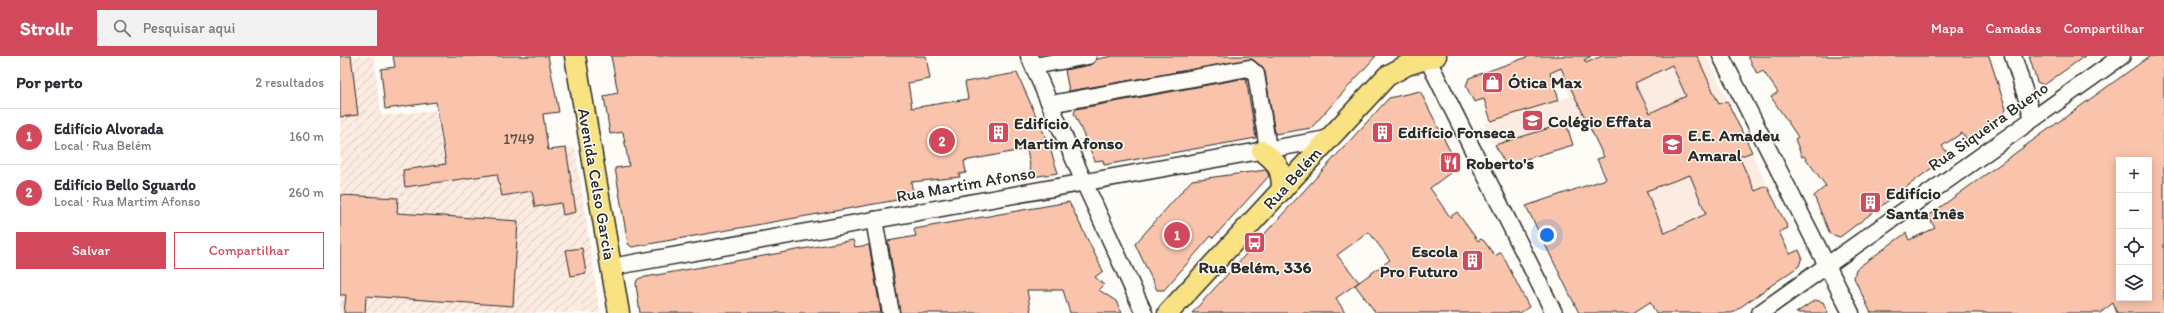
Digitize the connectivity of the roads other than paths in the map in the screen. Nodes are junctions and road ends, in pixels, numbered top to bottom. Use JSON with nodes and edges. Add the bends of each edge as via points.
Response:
{"nodes":[{"id":1,"x":575,"y":56,"type":"edge"},
{"id":2,"x":1088,"y":56,"type":"edge"},
{"id":3,"x":1721,"y":56,"type":"edge"},
{"id":4,"x":2013,"y":56,"type":"edge"},
{"id":5,"x":2122,"y":56,"type":"edge"},
{"id":6,"x":1430,"y":57,"type":"edge"},
{"id":7,"x":1032,"y":61,"type":"edge"},
{"id":8,"x":1050,"y":104,"type":"junction"},
{"id":9,"x":2033,"y":118,"type":"junction"},
{"id":10,"x":1327,"y":139,"type":"junction"},
{"id":11,"x":1265,"y":150,"type":"junction"},
{"id":12,"x":1084,"y":182,"type":"junction"},
{"id":13,"x":1282,"y":190,"type":"junction"},
{"id":14,"x":874,"y":220,"type":"junction"},
{"id":15,"x":1826,"y":265,"type":"junction"},
{"id":16,"x":611,"y":267,"type":"junction"},
{"id":17,"x":619,"y":313,"type":"edge"},
{"id":18,"x":890,"y":313,"type":"edge"},
{"id":19,"x":1144,"y":313,"type":"edge"},
{"id":20,"x":1168,"y":313,"type":"edge"},
{"id":21,"x":1554,"y":313,"type":"edge"},
{"id":22,"x":1760,"y":313,"type":"edge"},
{"id":23,"x":1851,"y":313,"type":"edge"}],
"edges":[{"from":1,"to":16,"type":"main road","name":"Avenida Celso Garcia"},
{"from":2,"to":7,"type":"street"},
{"from":3,"to":15,"type":"street"},
{"from":4,"to":9,"type":"street"},
{"from":5,"to":9,"type":"street","name":"Rua Siqueira Bueno"},
{"from":6,"to":10,"type":"main road","name":"Rua Belém","via":[[1387,76]]},
{"from":6,"to":21,"type":"street"},
{"from":7,"to":8,"type":"street"},
{"from":8,"to":11,"type":"street","via":[[1247,68],[1256,74]]},
{"from":8,"to":12,"type":"street"},
{"from":9,"to":15,"type":"street","name":"Rua Siqueira Bueno"},
{"from":10,"to":11,"type":"street","name":"Rua Martim Afonso"},
{"from":10,"to":13,"type":"main road","name":"Rua Belém"},
{"from":11,"to":12,"type":"street","name":"Rua Martim Afonso"},
{"from":11,"to":13,"type":"main road","via":[[1280,168]]},
{"from":12,"to":14,"type":"street","name":"Rua Martim Afonso"},
{"from":12,"to":19,"type":"street"},
{"from":13,"to":20,"type":"main road","name":"Rua Belém"},
{"from":14,"to":16,"type":"street","name":"Rua Martim Afonso"},
{"from":14,"to":18,"type":"street"},
{"from":15,"to":22,"type":"street","name":"Rua Siqueira Bueno"},
{"from":15,"to":23,"type":"street"},
{"from":16,"to":17,"type":"main road","name":"Avenida Celso Garcia"}]}
